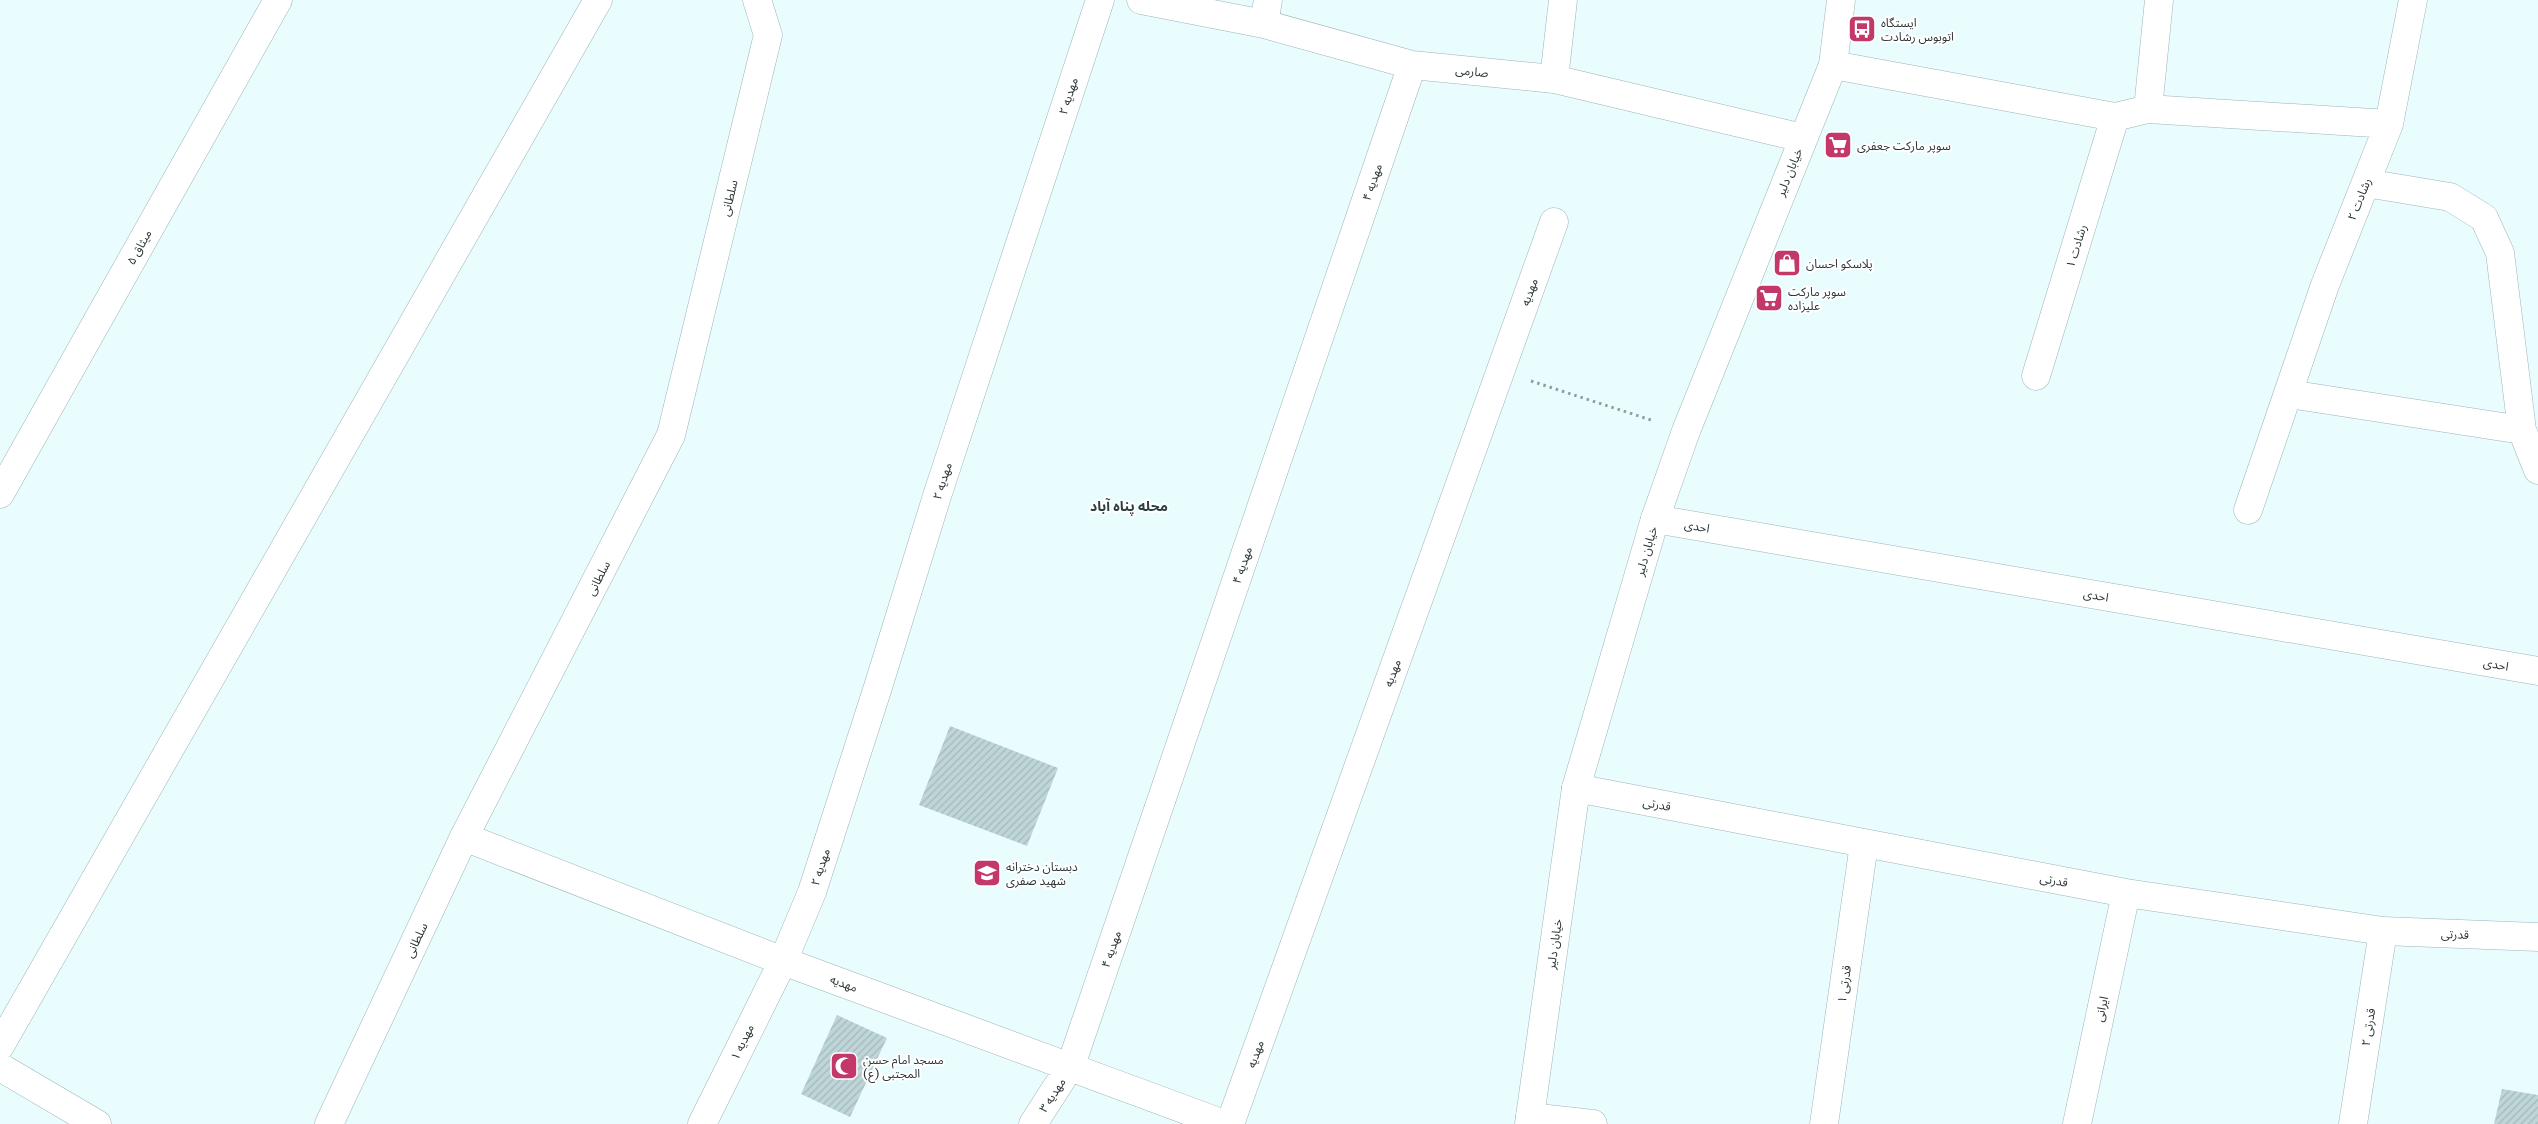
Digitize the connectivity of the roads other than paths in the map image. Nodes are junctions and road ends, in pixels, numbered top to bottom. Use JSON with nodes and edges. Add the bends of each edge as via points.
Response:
{"nodes":[{"id":1,"x":278,"y":0,"type":"edge"},
{"id":2,"x":598,"y":0,"type":"edge"},
{"id":3,"x":757,"y":0,"type":"edge"},
{"id":4,"x":1100,"y":0,"type":"edge"},
{"id":5,"x":1141,"y":0,"type":"edge"},
{"id":6,"x":1563,"y":0,"type":"edge"},
{"id":7,"x":1842,"y":0,"type":"edge"},
{"id":8,"x":2159,"y":0,"type":"edge"},
{"id":9,"x":2413,"y":0,"type":"edge"},
{"id":10,"x":1266,"y":12,"type":"edge"},
{"id":11,"x":1412,"y":65,"type":"junction"},
{"id":12,"x":1833,"y":65,"type":"junction"},
{"id":13,"x":1554,"y":79,"type":"junction"},
{"id":14,"x":2148,"y":109,"type":"junction"},
{"id":15,"x":2116,"y":117,"type":"junction"},
{"id":16,"x":2389,"y":124,"type":"junction"},
{"id":17,"x":1803,"y":138,"type":"junction"},
{"id":18,"x":2366,"y":183,"type":"junction"},
{"id":19,"x":1554,"y":222,"type":"dead end"},
{"id":20,"x":2036,"y":376,"type":"dead end"},
{"id":21,"x":2289,"y":394,"type":"junction"},
{"id":22,"x":2522,"y":430,"type":"junction"},
{"id":23,"x":2538,"y":470,"type":"edge"},
{"id":24,"x":0,"y":494,"type":"edge"},
{"id":25,"x":2248,"y":510,"type":"dead end"},
{"id":26,"x":1655,"y":519,"type":"junction"},
{"id":27,"x":2538,"y":671,"type":"edge"},
{"id":28,"x":1576,"y":788,"type":"junction"},
{"id":29,"x":464,"y":837,"type":"junction"},
{"id":30,"x":1864,"y":844,"type":"junction"},
{"id":31,"x":2126,"y":893,"type":"junction"},
{"id":32,"x":2383,"y":931,"type":"junction"},
{"id":33,"x":2538,"y":937,"type":"edge"},
{"id":34,"x":783,"y":960,"type":"junction"},
{"id":35,"x":0,"y":1046,"type":"edge"},
{"id":36,"x":1071,"y":1066,"type":"junction"},
{"id":37,"x":0,"y":1067,"type":"edge"},
{"id":38,"x":1530,"y":1120,"type":"edge"},
{"id":39,"x":97,"y":1124,"type":"edge"},
{"id":40,"x":329,"y":1124,"type":"edge"},
{"id":41,"x":702,"y":1124,"type":"edge"},
{"id":42,"x":1033,"y":1124,"type":"edge"},
{"id":43,"x":1224,"y":1124,"type":"edge"},
{"id":44,"x":1230,"y":1124,"type":"edge"},
{"id":45,"x":1593,"y":1124,"type":"edge"},
{"id":46,"x":1824,"y":1124,"type":"edge"},
{"id":47,"x":2077,"y":1124,"type":"edge"},
{"id":48,"x":2353,"y":1124,"type":"edge"}],
"edges":[{"from":1,"to":24,"type":"street","name":"میثاق ۵"},
{"from":2,"to":35,"type":"street"},
{"from":3,"to":29,"type":"street","name":"سلطانی","via":[[768,34],[672,436]]},
{"from":4,"to":34,"type":"street","name":"مهدیه ۲","via":[[940,487],[812,892]]},
{"from":5,"to":10,"type":"street","name":"صارمی"},
{"from":6,"to":13,"type":"street"},
{"from":7,"to":12,"type":"street","name":"خیابان دلیر"},
{"from":8,"to":14,"type":"street"},
{"from":9,"to":16,"type":"street","name":"رشادت ۲"},
{"from":10,"to":11,"type":"street","name":"صارمی"},
{"from":11,"to":13,"type":"street","name":"صارمی"},
{"from":11,"to":36,"type":"street","name":"مهدیه ۴"},
{"from":12,"to":15,"type":"street"},
{"from":12,"to":17,"type":"street","name":"خیابان دلیر"},
{"from":13,"to":17,"type":"street","name":"صارمی"},
{"from":14,"to":15,"type":"street"},
{"from":14,"to":16,"type":"street"},
{"from":15,"to":20,"type":"street","name":"رشادت ۱"},
{"from":16,"to":18,"type":"street","name":"رشادت ۲"},
{"from":17,"to":26,"type":"street","name":"خیابان دلیر","via":[[1686,431]]},
{"from":18,"to":21,"type":"street","name":"رشادت ۲","via":[[2325,286]]},
{"from":18,"to":22,"type":"street","via":[[2450,197],[2484,218],[2500,253]]},
{"from":19,"to":44,"type":"street","name":"مهدیه"},
{"from":21,"to":22,"type":"street"},
{"from":21,"to":25,"type":"street","name":"رشادت ۲"},
{"from":22,"to":23,"type":"street"},
{"from":26,"to":27,"type":"street","name":"احدی"},
{"from":26,"to":28,"type":"street","name":"خیابان دلیر"},
{"from":28,"to":30,"type":"street","name":"قدرتی"},
{"from":28,"to":38,"type":"street","name":"خیابان دلیر"},
{"from":29,"to":34,"type":"street","name":"مهدیه"},
{"from":29,"to":40,"type":"street","name":"سلطانی"},
{"from":30,"to":31,"type":"street","name":"قدرتی"},
{"from":30,"to":46,"type":"street","name":"قدرتی ۱"},
{"from":31,"to":32,"type":"street","name":"قدرتی"},
{"from":31,"to":47,"type":"street","name":"ایرانی"},
{"from":32,"to":33,"type":"street","name":"قدرتی"},
{"from":32,"to":48,"type":"street","name":"قدرتی ۲"},
{"from":34,"to":36,"type":"street","name":"مهدیه"},
{"from":34,"to":41,"type":"street","name":"مهدیه ۱"},
{"from":36,"to":42,"type":"street","name":"مهدیه ۳"},
{"from":36,"to":43,"type":"street","name":"مهدیه"},
{"from":37,"to":39,"type":"street"},
{"from":38,"to":45,"type":"street"}]}
